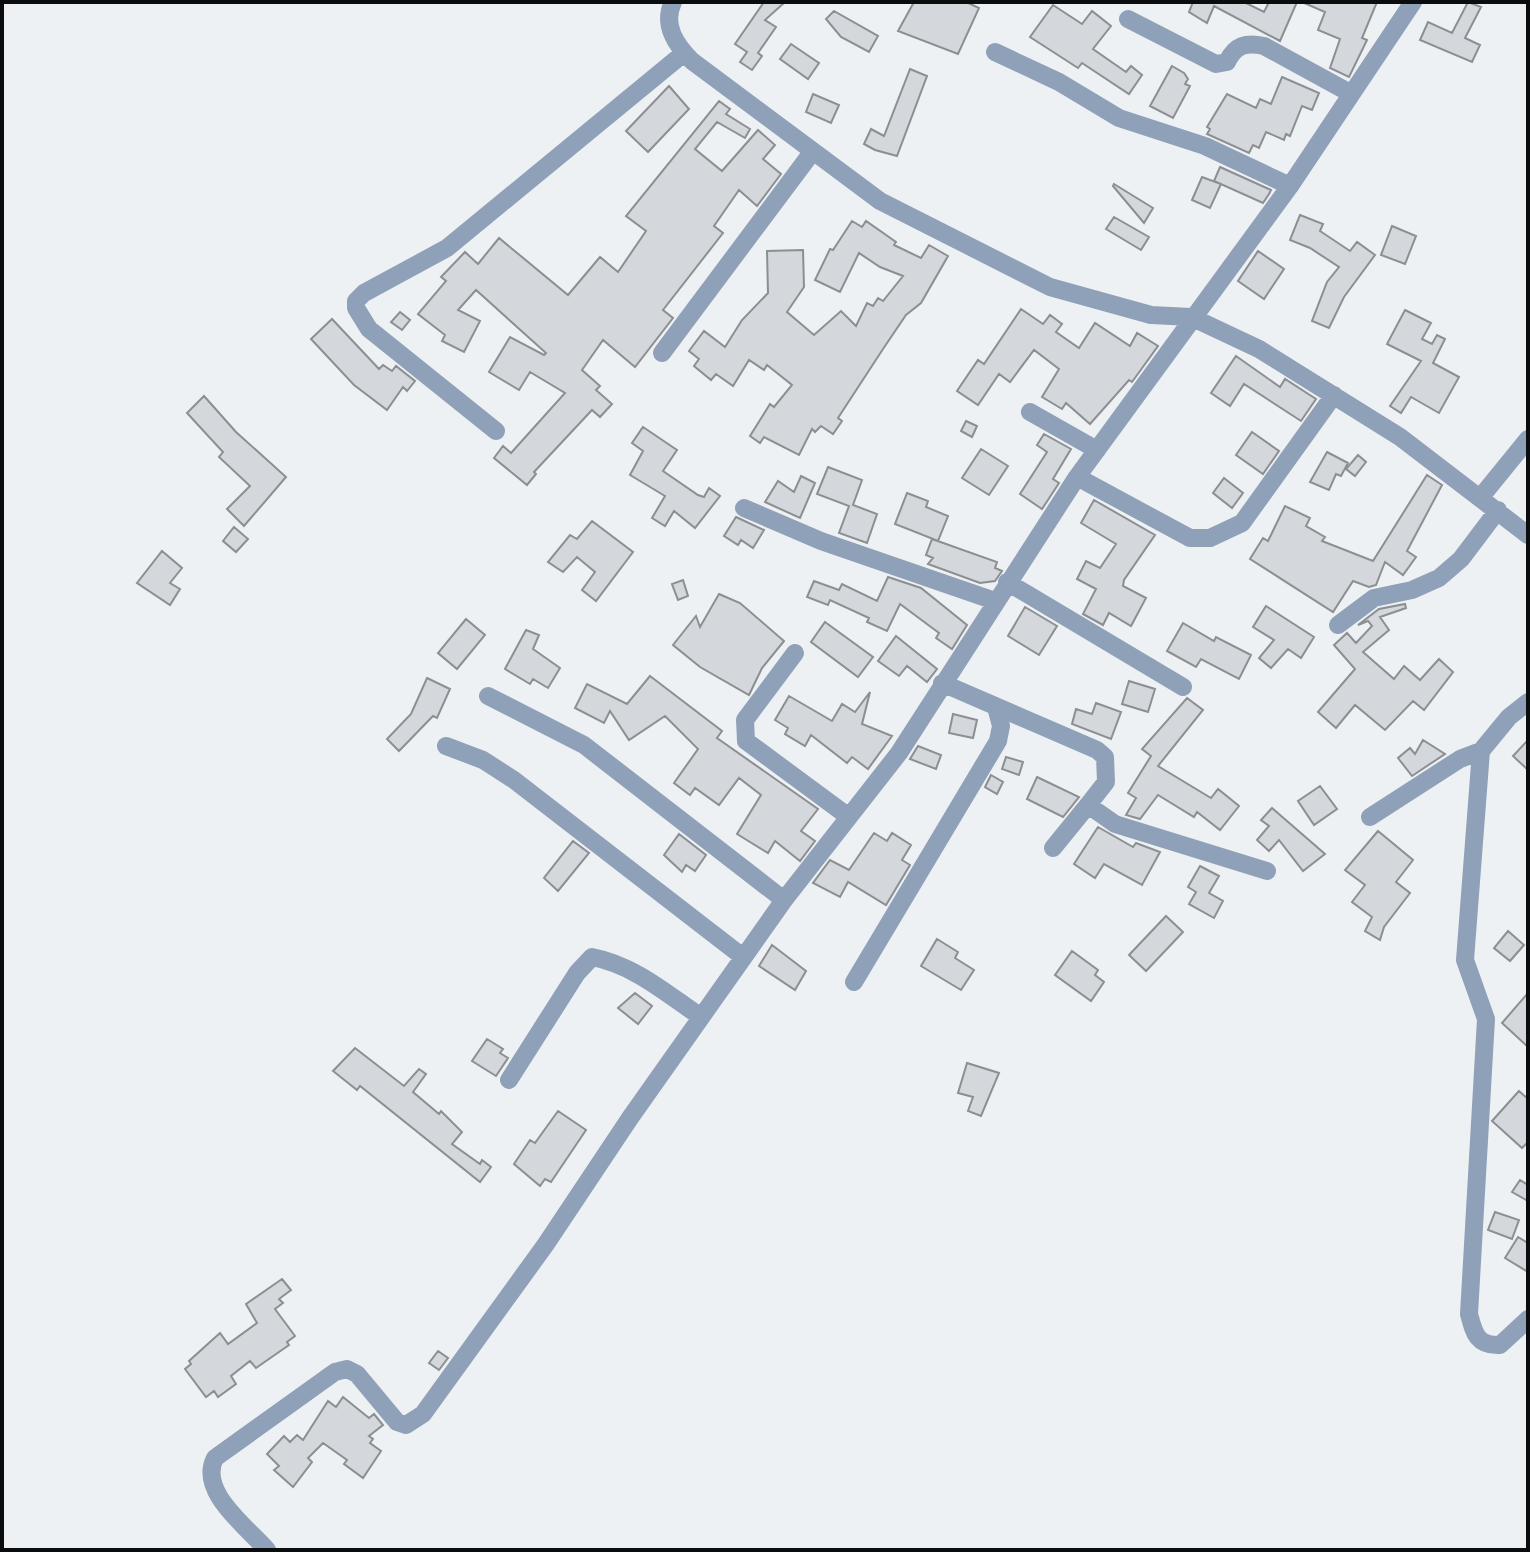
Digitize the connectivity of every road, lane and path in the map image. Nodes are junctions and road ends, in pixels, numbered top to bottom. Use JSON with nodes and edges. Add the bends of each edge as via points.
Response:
{"nodes":[{"id":1,"x":673,"y":2,"type":"edge"},
{"id":2,"x":1413,"y":2,"type":"edge"},
{"id":3,"x":1128,"y":19,"type":"dead end"},
{"id":4,"x":995,"y":52,"type":"dead end"},
{"id":5,"x":684,"y":53,"type":"junction"},
{"id":6,"x":1350,"y":93,"type":"junction"},
{"id":7,"x":813,"y":151,"type":"junction"},
{"id":8,"x":1290,"y":186,"type":"junction"},
{"id":9,"x":1191,"y":317,"type":"junction"},
{"id":10,"x":662,"y":353,"type":"dead end"},
{"id":11,"x":1334,"y":395,"type":"junction"},
{"id":12,"x":1030,"y":412,"type":"dead end"},
{"id":13,"x":496,"y":431,"type":"dead end"},
{"id":14,"x":1528,"y":439,"type":"edge"},
{"id":15,"x":1097,"y":450,"type":"junction"},
{"id":16,"x":1077,"y":477,"type":"junction"},
{"id":17,"x":1480,"y":498,"type":"junction"},
{"id":18,"x":744,"y":508,"type":"dead end"},
{"id":19,"x":1498,"y":510,"type":"junction"},
{"id":20,"x":1528,"y":535,"type":"edge"},
{"id":21,"x":1007,"y":582,"type":"junction"},
{"id":22,"x":995,"y":601,"type":"junction"},
{"id":23,"x":1338,"y":625,"type":"dead end"},
{"id":24,"x":795,"y":653,"type":"dead end"},
{"id":25,"x":942,"y":683,"type":"junction"},
{"id":26,"x":1183,"y":687,"type":"dead end"},
{"id":27,"x":488,"y":696,"type":"dead end"},
{"id":28,"x":1528,"y":702,"type":"edge"},
{"id":29,"x":996,"y":707,"type":"junction"},
{"id":30,"x":446,"y":746,"type":"dead end"},
{"id":31,"x":1481,"y":751,"type":"junction"},
{"id":32,"x":1088,"y":805,"type":"junction"},
{"id":33,"x":849,"y":817,"type":"junction"},
{"id":34,"x":1370,"y":817,"type":"dead end"},
{"id":35,"x":1053,"y":848,"type":"dead end"},
{"id":36,"x":1267,"y":871,"type":"dead end"},
{"id":37,"x":784,"y":900,"type":"junction"},
{"id":38,"x":743,"y":957,"type":"junction"},
{"id":39,"x":854,"y":982,"type":"dead end"},
{"id":40,"x":701,"y":1017,"type":"junction"},
{"id":41,"x":509,"y":1080,"type":"dead end"},
{"id":42,"x":1528,"y":1319,"type":"edge"},
{"id":43,"x":267,"y":1550,"type":"edge"}],
"edges":[{"from":1,"to":5,"type":"street","via":[[669,25]]},
{"from":2,"to":6,"type":"street"},
{"from":3,"to":6,"type":"street","via":[[1216,64],[1227,62],[1248,42],[1264,46]]},
{"from":4,"to":8,"type":"street","via":[[1119,118],[1205,146]]},
{"from":5,"to":7,"type":"street"},
{"from":5,"to":13,"type":"street","via":[[447,248],[356,301],[369,329]]},
{"from":6,"to":8,"type":"street"},
{"from":7,"to":9,"type":"street","via":[[880,201],[1050,287],[1151,315]]},
{"from":7,"to":10,"type":"street"},
{"from":8,"to":9,"type":"street"},
{"from":9,"to":11,"type":"street","via":[[1259,349]]},
{"from":9,"to":15,"type":"street"},
{"from":11,"to":16,"type":"street","via":[[1242,523],[1210,538],[1190,538]]},
{"from":11,"to":17,"type":"street"},
{"from":12,"to":15,"type":"street"},
{"from":14,"to":17,"type":"street"},
{"from":15,"to":16,"type":"street"},
{"from":16,"to":21,"type":"street"},
{"from":17,"to":19,"type":"street"},
{"from":18,"to":22,"type":"street","via":[[821,541]]},
{"from":19,"to":20,"type":"street"},
{"from":19,"to":23,"type":"street","via":[[1461,559],[1439,578],[1374,598]]},
{"from":21,"to":22,"type":"street"},
{"from":21,"to":26,"type":"street"},
{"from":22,"to":25,"type":"street"},
{"from":24,"to":33,"type":"street","via":[[745,720],[746,741]]},
{"from":25,"to":29,"type":"street"},
{"from":25,"to":33,"type":"street","via":[[899,753]]},
{"from":27,"to":37,"type":"street","via":[[584,745]]},
{"from":28,"to":31,"type":"street"},
{"from":29,"to":32,"type":"street","via":[[1087,744],[1105,757],[1106,782]]},
{"from":29,"to":39,"type":"street","via":[[998,741]]},
{"from":30,"to":38,"type":"street","via":[[483,760],[514,780]]},
{"from":31,"to":34,"type":"street"},
{"from":31,"to":42,"type":"street","via":[[1465,960],[1486,1019],[1469,1314],[1475,1337],[1487,1346],[1500,1345]]},
{"from":32,"to":35,"type":"street"},
{"from":32,"to":36,"type":"street","via":[[1115,824]]},
{"from":33,"to":37,"type":"street"},
{"from":37,"to":38,"type":"street"},
{"from":38,"to":40,"type":"street"},
{"from":40,"to":41,"type":"street","via":[[634,972],[592,957]]},
{"from":40,"to":43,"type":"street","via":[[416,1422],[397,1422],[347,1369],[335,1372],[215,1458],[212,1487]]}]}
